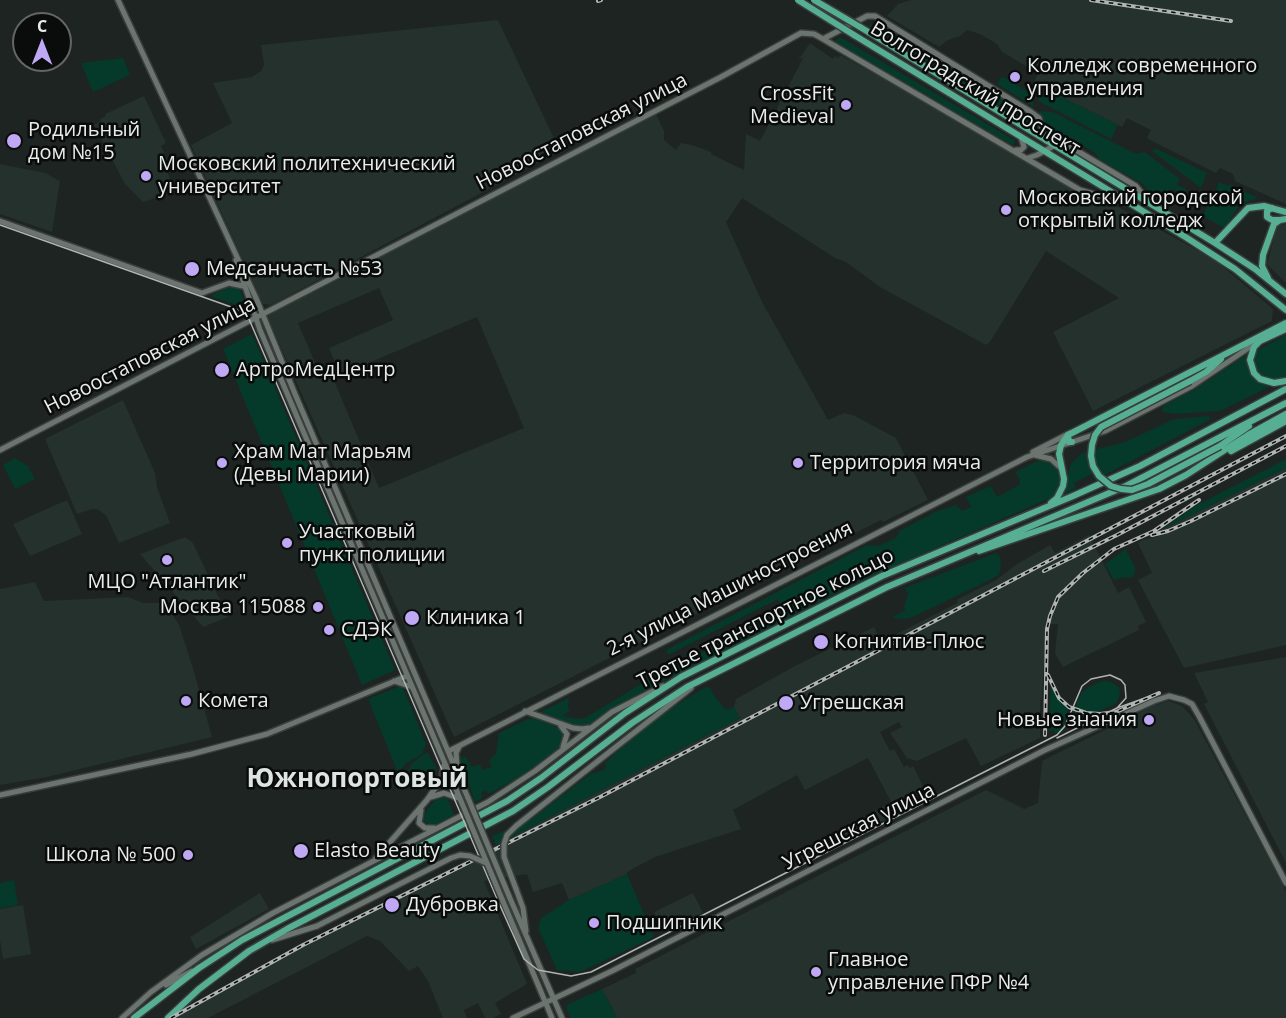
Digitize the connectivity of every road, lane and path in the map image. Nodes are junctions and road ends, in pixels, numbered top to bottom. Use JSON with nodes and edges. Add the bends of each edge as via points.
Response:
{"nodes":[{"id":1,"x":118,"y":0,"type":"edge"},
{"id":2,"x":798,"y":0,"type":"edge"},
{"id":3,"x":814,"y":0,"type":"edge"},
{"id":4,"x":823,"y":39,"type":"junction"},
{"id":5,"x":1039,"y":118,"type":"junction"},
{"id":6,"x":1027,"y":130,"type":"junction"},
{"id":7,"x":1018,"y":134,"type":"junction"},
{"id":8,"x":1050,"y":144,"type":"junction"},
{"id":9,"x":1012,"y":149,"type":"junction"},
{"id":10,"x":1046,"y":150,"type":"junction"},
{"id":11,"x":1026,"y":158,"type":"junction"},
{"id":12,"x":1135,"y":207,"type":"junction"},
{"id":13,"x":1273,"y":208,"type":"junction"},
{"id":14,"x":1286,"y":212,"type":"edge"},
{"id":15,"x":1283,"y":219,"type":"edge"},
{"id":16,"x":0,"y":221,"type":"edge"},
{"id":17,"x":1215,"y":243,"type":"junction"},
{"id":18,"x":235,"y":256,"type":"junction"},
{"id":19,"x":238,"y":270,"type":"junction"},
{"id":20,"x":1270,"y":281,"type":"junction"},
{"id":21,"x":229,"y":283,"type":"junction"},
{"id":22,"x":243,"y":286,"type":"junction"},
{"id":23,"x":1286,"y":294,"type":"edge"},
{"id":24,"x":1286,"y":310,"type":"edge"},
{"id":25,"x":262,"y":315,"type":"junction"},
{"id":26,"x":256,"y":318,"type":"junction"},
{"id":27,"x":1286,"y":323,"type":"edge"},
{"id":28,"x":1286,"y":329,"type":"edge"},
{"id":29,"x":1260,"y":341,"type":"junction"},
{"id":30,"x":1230,"y":354,"type":"junction"},
{"id":31,"x":1286,"y":381,"type":"edge"},
{"id":32,"x":1285,"y":389,"type":"edge"},
{"id":33,"x":1286,"y":403,"type":"edge"},
{"id":34,"x":1267,"y":413,"type":"junction"},
{"id":35,"x":1286,"y":414,"type":"edge"},
{"id":36,"x":1286,"y":421,"type":"edge"},
{"id":37,"x":1071,"y":433,"type":"junction"},
{"id":38,"x":1072,"y":442,"type":"junction"},
{"id":39,"x":1061,"y":445,"type":"junction"},
{"id":40,"x":0,"y":450,"type":"edge"},
{"id":41,"x":1027,"y":457,"type":"junction"},
{"id":42,"x":1062,"y":470,"type":"junction"},
{"id":43,"x":1186,"y":475,"type":"junction"},
{"id":44,"x":1037,"y":511,"type":"junction"},
{"id":45,"x":946,"y":561,"type":"junction"},
{"id":46,"x":400,"y":660,"type":"junction"},
{"id":47,"x":410,"y":660,"type":"junction"},
{"id":48,"x":407,"y":676,"type":"junction"},
{"id":49,"x":681,"y":677,"type":"junction"},
{"id":50,"x":706,"y":678,"type":"junction"},
{"id":51,"x":394,"y":681,"type":"junction"},
{"id":52,"x":420,"y":683,"type":"junction"},
{"id":53,"x":412,"y":687,"type":"junction"},
{"id":54,"x":525,"y":711,"type":"junction"},
{"id":55,"x":555,"y":722,"type":"junction"},
{"id":56,"x":594,"y":726,"type":"junction"},
{"id":57,"x":460,"y":746,"type":"junction"},
{"id":58,"x":437,"y":747,"type":"junction"},
{"id":59,"x":449,"y":751,"type":"junction"},
{"id":60,"x":559,"y":753,"type":"junction"},
{"id":61,"x":444,"y":764,"type":"junction"},
{"id":62,"x":459,"y":776,"type":"junction"},
{"id":63,"x":0,"y":795,"type":"edge"},
{"id":64,"x":461,"y":801,"type":"junction"},
{"id":65,"x":426,"y":803,"type":"junction"},
{"id":66,"x":441,"y":826,"type":"junction"},
{"id":67,"x":486,"y":863,"type":"junction"},
{"id":68,"x":363,"y":868,"type":"junction"},
{"id":69,"x":1286,"y":883,"type":"edge"},
{"id":70,"x":527,"y":939,"type":"junction"},
{"id":71,"x":249,"y":951,"type":"junction"},
{"id":72,"x":534,"y":955,"type":"junction"},
{"id":73,"x":527,"y":957,"type":"junction"},
{"id":74,"x":199,"y":968,"type":"junction"},
{"id":75,"x":151,"y":992,"type":"junction"},
{"id":76,"x":553,"y":1000,"type":"junction"},
{"id":77,"x":546,"y":1003,"type":"junction"},
{"id":78,"x":122,"y":1018,"type":"edge"},
{"id":79,"x":134,"y":1018,"type":"edge"},
{"id":80,"x":168,"y":1018,"type":"edge"},
{"id":81,"x":513,"y":1018,"type":"edge"},
{"id":82,"x":552,"y":1018,"type":"edge"},
{"id":83,"x":562,"y":1018,"type":"edge"}],
"edges":[{"from":1,"to":18,"type":"main road"},
{"from":2,"to":7,"type":"main road","name":"Волгоградский проспект","bridge":true},
{"from":3,"to":6,"type":"main road","name":"Волгоградский проспект","bridge":true},
{"from":4,"to":5,"type":"main road","via":[[867,16],[875,16]]},
{"from":4,"to":9,"type":"main road","name":"Новоостаповская улица"},
{"from":4,"to":25,"type":"main road","name":"Новоостаповская улица","via":[[807,32],[787,39]]},
{"from":5,"to":6,"type":"main road","via":[[1036,128]]},
{"from":5,"to":8,"type":"main road"},
{"from":6,"to":8,"type":"main road","name":"Волгоградский проспект"},
{"from":7,"to":9,"type":"main road","via":[[1024,147]]},
{"from":7,"to":10,"type":"main road","name":"Волгоградский проспект"},
{"from":8,"to":10,"type":"main road"},
{"from":8,"to":17,"type":"main road","name":"Волгоградский проспект"},
{"from":9,"to":11,"type":"main road","name":"Новоостаповская улица"},
{"from":10,"to":11,"type":"main road"},
{"from":10,"to":12,"type":"main road","name":"Волгоградский проспект"},
{"from":11,"to":12,"type":"main road","name":"Волгоградский проспект","via":[[1088,193]]},
{"from":12,"to":24,"type":"main road","name":"Волгоградский проспект","via":[[1234,269]]},
{"from":13,"to":14,"type":"main road"},
{"from":13,"to":15,"type":"main road","via":[[1267,211],[1267,217]]},
{"from":13,"to":17,"type":"main road","via":[[1245,210]]},
{"from":15,"to":20,"type":"main road","via":[[1272,228],[1263,255],[1262,266]]},
{"from":16,"to":21,"type":"main road","via":[[202,293]]},
{"from":17,"to":20,"type":"main road","name":"Волгоградский проспект"},
{"from":18,"to":19,"type":"main road"},
{"from":18,"to":25,"type":"main road"},
{"from":19,"to":21,"type":"main road"},
{"from":19,"to":22,"type":"main road"},
{"from":20,"to":23,"type":"main road","name":"Волгоградский проспект"},
{"from":21,"to":22,"type":"main road"},
{"from":22,"to":26,"type":"main road"},
{"from":25,"to":26,"type":"main road","name":"Новоостаповская улица"},
{"from":25,"to":47,"type":"main road"},
{"from":26,"to":40,"type":"main road","name":"Новоостаповская улица"},
{"from":26,"to":46,"type":"main road"},
{"from":27,"to":30,"type":"main road","name":"2-я улица Машиностроения"},
{"from":28,"to":29,"type":"main road","name":"2-я улица Машиностроения"},
{"from":29,"to":30,"type":"main road","name":"2-я улица Машиностроения"},
{"from":29,"to":31,"type":"main road","via":[[1251,355],[1254,373],[1270,383]]},
{"from":30,"to":34,"type":"main road","bridge":true,"via":[[1206,372],[1101,427],[1095,435],[1091,456],[1099,476],[1111,486],[1132,490],[1220,446]]},
{"from":30,"to":37,"type":"main road","name":"2-я улица Машиностроения"},
{"from":30,"to":38,"type":"main road","name":"2-я улица Машиностроения","via":[[1192,386],[1098,435]]},
{"from":32,"to":44,"type":"main road","name":"Третье транспортное кольцо","via":[[1140,466]]},
{"from":33,"to":34,"type":"main road","name":"Третье транспортное кольцо"},
{"from":34,"to":45,"type":"main road","name":"Третье транспортное кольцо","via":[[1126,486]]},
{"from":35,"to":43,"type":"main road"},
{"from":36,"to":43,"type":"main road"},
{"from":37,"to":38,"type":"main road"},
{"from":37,"to":39,"type":"main road"},
{"from":37,"to":41,"type":"main road","name":"2-я улица Машиностроения"},
{"from":38,"to":39,"type":"main road","name":"2-я улица Машиностроения"},
{"from":39,"to":41,"type":"main road","name":"2-я улица Машиностроения"},
{"from":39,"to":42,"type":"main road"},
{"from":41,"to":42,"type":"main road","via":[[1048,457]]},
{"from":41,"to":54,"type":"main road","name":"2-я улица Машиностроения"},
{"from":42,"to":44,"type":"main road","via":[[1060,494]]},
{"from":43,"to":45,"type":"main road","via":[[1134,498]]},
{"from":44,"to":49,"type":"main road","name":"Третье транспортное кольцо","via":[[882,576]]},
{"from":45,"to":50,"type":"main road","name":"Третье транспортное кольцо"},
{"from":46,"to":48,"type":"main road"},
{"from":46,"to":51,"type":"main road","via":[[400,671]]},
{"from":47,"to":48,"type":"main road"},
{"from":47,"to":52,"type":"main road"},
{"from":48,"to":51,"type":"main road"},
{"from":48,"to":52,"type":"main road"},
{"from":48,"to":53,"type":"main road"},
{"from":49,"to":56,"type":"main road","via":[[621,707]]},
{"from":49,"to":74,"type":"main road","name":"Третье транспортное кольцо","via":[[507,801],[261,929]]},
{"from":50,"to":70,"type":"main road","bridge":true,"via":[[664,707],[507,836],[504,857],[523,908]]},
{"from":50,"to":71,"type":"main road","name":"Третье транспортное кольцо","via":[[644,714],[513,811]]},
{"from":51,"to":53,"type":"main road"},
{"from":51,"to":63,"type":"main road","via":[[267,734]]},
{"from":52,"to":59,"type":"main road"},
{"from":53,"to":58,"type":"main road"},
{"from":54,"to":55,"type":"main road"},
{"from":54,"to":57,"type":"main road","name":"2-я улица Машиностроения"},
{"from":55,"to":56,"type":"main road","via":[[582,729]]},
{"from":55,"to":60,"type":"main road","via":[[567,734]]},
{"from":56,"to":60,"type":"main road"},
{"from":57,"to":59,"type":"main road","name":"2-я улица Машиностроения"},
{"from":57,"to":62,"type":"main road","via":[[456,753]]},
{"from":58,"to":59,"type":"main road"},
{"from":58,"to":61,"type":"main road"},
{"from":59,"to":61,"type":"main road"},
{"from":59,"to":62,"type":"main road"},
{"from":60,"to":66,"type":"main road","via":[[513,786]]},
{"from":61,"to":64,"type":"main road"},
{"from":61,"to":65,"type":"main road","via":[[442,778]]},
{"from":62,"to":70,"type":"main road","bridge":true},
{"from":64,"to":65,"type":"main road","via":[[444,793],[436,794]]},
{"from":64,"to":67,"type":"main road","bridge":true},
{"from":65,"to":66,"type":"main road","via":[[419,823],[428,829]]},
{"from":65,"to":68,"type":"main road"},
{"from":66,"to":68,"type":"main road"},
{"from":67,"to":71,"type":"main road","bridge":true,"via":[[470,856],[451,858],[317,926]]},
{"from":67,"to":73,"type":"main road","bridge":true},
{"from":68,"to":75,"type":"main road","via":[[238,933]]},
{"from":69,"to":76,"type":"main road","name":"Угрешская улица","via":[[1192,704],[1169,696],[1051,747]]},
{"from":70,"to":72,"type":"main road"},
{"from":71,"to":80,"type":"main road","name":"Третье транспортное кольцо"},
{"from":72,"to":73,"type":"main road","via":[[532,959]]},
{"from":72,"to":76,"type":"main road"},
{"from":73,"to":77,"type":"main road"},
{"from":74,"to":75,"type":"main road"},
{"from":74,"to":79,"type":"main road","name":"Третье транспортное кольцо"},
{"from":75,"to":78,"type":"main road"},
{"from":76,"to":77,"type":"main road","name":"Угрешская улица"},
{"from":76,"to":83,"type":"main road"},
{"from":77,"to":81,"type":"main road","name":"Угрешская улица"},
{"from":77,"to":82,"type":"main road"}]}
